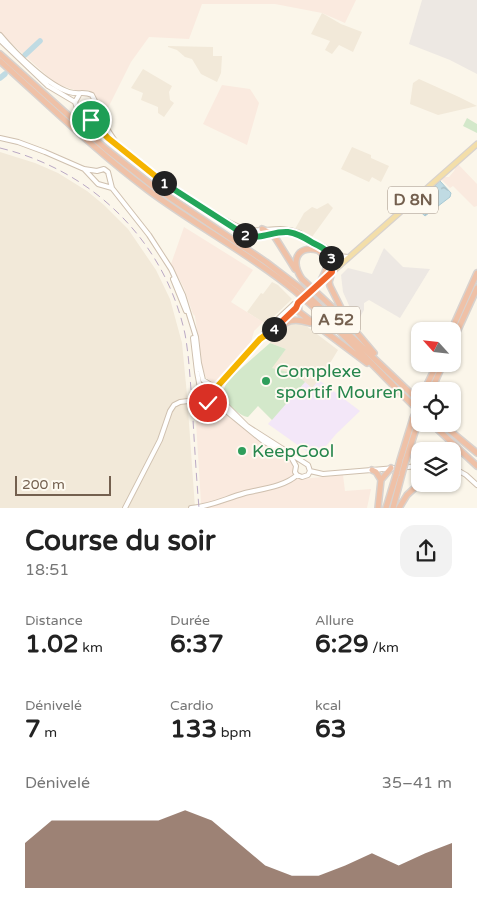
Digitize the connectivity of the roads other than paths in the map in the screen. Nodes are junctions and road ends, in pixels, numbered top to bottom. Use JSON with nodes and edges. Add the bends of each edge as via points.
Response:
{"nodes":[{"id":1,"x":0,"y":35,"type":"edge"},
{"id":2,"x":0,"y":40,"type":"edge"},
{"id":3,"x":0,"y":54,"type":"edge"},
{"id":4,"x":0,"y":61,"type":"edge"},
{"id":5,"x":79,"y":95,"type":"junction"},
{"id":6,"x":75,"y":102,"type":"junction"},
{"id":7,"x":94,"y":109,"type":"junction"},
{"id":8,"x":85,"y":114,"type":"junction"},
{"id":9,"x":0,"y":138,"type":"edge"},
{"id":10,"x":477,"y":144,"type":"edge"},
{"id":11,"x":118,"y":145,"type":"junction"},
{"id":12,"x":84,"y":169,"type":"junction"},
{"id":13,"x":97,"y":171,"type":"junction"},
{"id":14,"x":94,"y":178,"type":"junction"},
{"id":15,"x":109,"y":179,"type":"junction"},
{"id":16,"x":104,"y":184,"type":"junction"},
{"id":17,"x":112,"y":188,"type":"junction"},
{"id":18,"x":194,"y":202,"type":"junction"},
{"id":19,"x":262,"y":229,"type":"junction"},
{"id":20,"x":273,"y":234,"type":"junction"},
{"id":21,"x":339,"y":256,"type":"junction"},
{"id":22,"x":348,"y":257,"type":"junction"},
{"id":23,"x":332,"y":258,"type":"junction"},
{"id":24,"x":165,"y":261,"type":"junction"},
{"id":25,"x":341,"y":264,"type":"junction"},
{"id":26,"x":297,"y":271,"type":"junction"},
{"id":27,"x":332,"y":272,"type":"junction"},
{"id":28,"x":477,"y":273,"type":"edge"},
{"id":29,"x":319,"y":284,"type":"junction"},
{"id":30,"x":477,"y":288,"type":"edge"},
{"id":31,"x":298,"y":303,"type":"junction"},
{"id":32,"x":347,"y":321,"type":"junction"},
{"id":33,"x":455,"y":322,"type":"edge"},
{"id":34,"x":461,"y":323,"type":"edge"},
{"id":35,"x":314,"y":325,"type":"junction"},
{"id":36,"x":262,"y":338,"type":"junction"},
{"id":37,"x":385,"y":366,"type":"junction"},
{"id":38,"x":380,"y":373,"type":"junction"},
{"id":39,"x":211,"y":385,"type":"junction"},
{"id":40,"x":216,"y":388,"type":"junction"},
{"id":41,"x":202,"y":391,"type":"junction"},
{"id":42,"x":411,"y":393,"type":"edge"},
{"id":43,"x":219,"y":394,"type":"junction"},
{"id":44,"x":202,"y":399,"type":"junction"},
{"id":45,"x":213,"y":403,"type":"junction"},
{"id":46,"x":411,"y":403,"type":"edge"},
{"id":47,"x":412,"y":432,"type":"edge"},
{"id":48,"x":441,"y":432,"type":"edge"},
{"id":49,"x":452,"y":432,"type":"edge"},
{"id":50,"x":477,"y":453,"type":"edge"},
{"id":51,"x":303,"y":462,"type":"junction"},
{"id":52,"x":296,"y":466,"type":"junction"},
{"id":53,"x":477,"y":466,"type":"edge"},
{"id":54,"x":411,"y":467,"type":"edge"},
{"id":55,"x":391,"y":468,"type":"junction"},
{"id":56,"x":310,"y":470,"type":"junction"},
{"id":57,"x":372,"y":470,"type":"junction"},
{"id":58,"x":461,"y":474,"type":"edge"},
{"id":59,"x":297,"y":475,"type":"junction"},
{"id":60,"x":399,"y":475,"type":"junction"},
{"id":61,"x":381,"y":480,"type":"junction"},
{"id":62,"x":477,"y":485,"type":"edge"},
{"id":63,"x":411,"y":491,"type":"edge"},
{"id":64,"x":124,"y":508,"type":"edge"},
{"id":65,"x":191,"y":508,"type":"edge"},
{"id":66,"x":378,"y":508,"type":"edge"},
{"id":67,"x":386,"y":508,"type":"edge"},
{"id":68,"x":393,"y":508,"type":"edge"},
{"id":69,"x":398,"y":508,"type":"edge"}],
"edges":[{"from":1,"to":5,"type":"main road","via":[[50,82]]},
{"from":2,"to":6,"type":"main road","via":[[48,86]]},
{"from":3,"to":37,"type":"highway","number":"A 52","via":[[146,181],[300,288]]},
{"from":4,"to":38,"type":"highway","number":"A 52","via":[[123,171],[296,292]]},
{"from":5,"to":6,"type":"main road"},
{"from":5,"to":7,"type":"main road","via":[[86,92],[92,95],[96,101]]},
{"from":6,"to":8,"type":"main road","via":[[78,111]]},
{"from":7,"to":8,"type":"main road"},
{"from":7,"to":11,"type":"main road"},
{"from":8,"to":11,"type":"main road"},
{"from":9,"to":12,"type":"main road"},
{"from":10,"to":22,"type":"main road","number":"D 8N"},
{"from":11,"to":18,"type":"main road","via":[[148,171]]},
{"from":12,"to":13,"type":"main road"},
{"from":12,"to":14,"type":"main road"},
{"from":13,"to":14,"type":"main road"},
{"from":13,"to":15,"type":"main road","via":[[106,170]]},
{"from":14,"to":16,"type":"main road","via":[[98,184]]},
{"from":15,"to":16,"type":"main road"},
{"from":15,"to":17,"type":"main road"},
{"from":16,"to":17,"type":"main road"},
{"from":17,"to":24,"type":"main road"},
{"from":18,"to":19,"type":"main road","via":[[240,228]]},
{"from":18,"to":20,"type":"main road","via":[[240,233],[258,237]]},
{"from":19,"to":20,"type":"highway"},
{"from":19,"to":21,"type":"main road","via":[[290,228]]},
{"from":20,"to":23,"type":"main road","via":[[287,232],[300,235],[324,249]]},
{"from":20,"to":26,"type":"highway"},
{"from":21,"to":22,"type":"main road"},
{"from":21,"to":25,"type":"main road"},
{"from":22,"to":25,"type":"main road","number":"D 8N"},
{"from":23,"to":25,"type":"main road"},
{"from":23,"to":27,"type":"main road"},
{"from":24,"to":39,"type":"main road","via":[[183,295],[196,337],[203,380]]},
{"from":24,"to":41,"type":"main road","via":[[187,313]]},
{"from":25,"to":27,"type":"main road","number":"D 8N"},
{"from":26,"to":29,"type":"highway","via":[[296,259],[300,253],[318,250],[327,262]]},
{"from":26,"to":32,"type":"highway","via":[[308,286]]},
{"from":27,"to":29,"type":"main road","number":"D 8N"},
{"from":27,"to":32,"type":"highway","via":[[330,286]]},
{"from":28,"to":33,"type":"highway"},
{"from":29,"to":31,"type":"main road","number":"D 8N","bridge":true},
{"from":30,"to":34,"type":"highway"},
{"from":31,"to":35,"type":"highway","via":[[299,312]]},
{"from":31,"to":36,"type":"main road","number":"D 8N"},
{"from":32,"to":37,"type":"highway"},
{"from":35,"to":36,"type":"highway","via":[[301,320],[288,321],[270,336]]},
{"from":35,"to":38,"type":"highway"},
{"from":36,"to":40,"type":"main road","number":"D 8N"},
{"from":37,"to":42,"type":"highway","number":"A 52"},
{"from":38,"to":46,"type":"highway","number":"A 52"},
{"from":39,"to":40,"type":"main road"},
{"from":39,"to":41,"type":"main road"},
{"from":40,"to":43,"type":"main road"},
{"from":41,"to":44,"type":"main road"},
{"from":43,"to":45,"type":"main road"},
{"from":43,"to":51,"type":"main road","via":[[247,426]]},
{"from":44,"to":45,"type":"main road"},
{"from":44,"to":64,"type":"main road","via":[[174,405],[160,440]]},
{"from":45,"to":52,"type":"main road","via":[[263,441],[288,454]]},
{"from":47,"to":60,"type":"highway","bridge":true},
{"from":48,"to":53,"type":"highway"},
{"from":49,"to":50,"type":"highway"},
{"from":51,"to":52,"type":"main road"},
{"from":51,"to":56,"type":"main road"},
{"from":52,"to":59,"type":"main road"},
{"from":54,"to":55,"type":"main road"},
{"from":55,"to":57,"type":"main road"},
{"from":55,"to":61,"type":"highway"},
{"from":56,"to":57,"type":"main road","via":[[323,474]]},
{"from":56,"to":59,"type":"main road","via":[[304,477]]},
{"from":57,"to":61,"type":"highway"},
{"from":58,"to":62,"type":"main road"},
{"from":59,"to":65,"type":"main road","via":[[288,481],[216,504]]},
{"from":60,"to":67,"type":"highway"},
{"from":60,"to":68,"type":"highway"},
{"from":61,"to":66,"type":"highway"},
{"from":63,"to":69,"type":"highway"}]}
